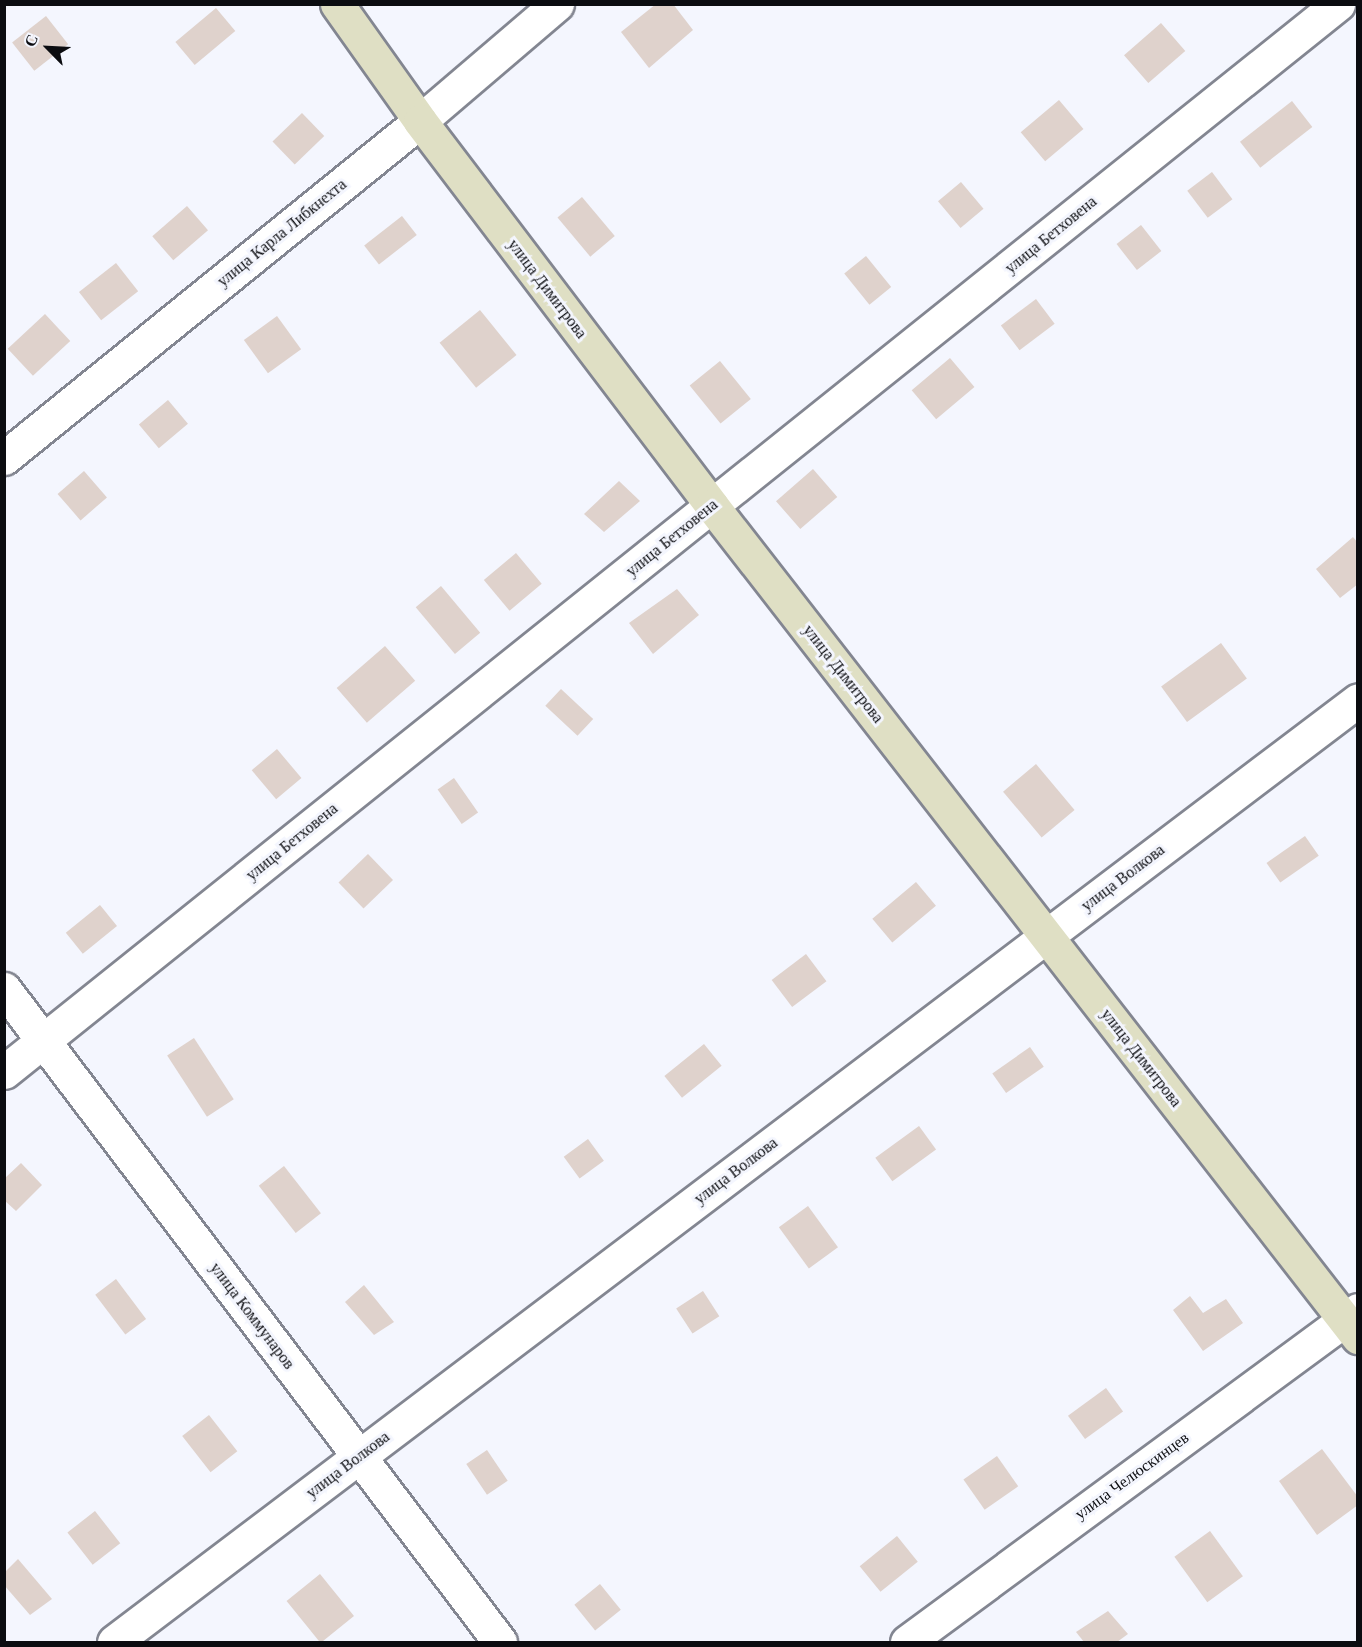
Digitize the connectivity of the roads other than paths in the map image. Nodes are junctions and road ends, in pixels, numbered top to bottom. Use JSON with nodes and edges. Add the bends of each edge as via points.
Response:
{"nodes":[{"id":1,"x":338,"y":4,"type":"edge"},
{"id":2,"x":557,"y":4,"type":"edge"},
{"id":3,"x":1338,"y":4,"type":"edge"},
{"id":4,"x":420,"y":122,"type":"junction"},
{"id":5,"x":4,"y":458,"type":"edge"},
{"id":6,"x":712,"y":506,"type":"junction"},
{"id":7,"x":1358,"y":700,"type":"edge"},
{"id":8,"x":1047,"y":936,"type":"junction"},
{"id":9,"x":4,"y":989,"type":"edge"},
{"id":10,"x":43,"y":1040,"type":"junction"},
{"id":11,"x":4,"y":1072,"type":"edge"},
{"id":12,"x":1353,"y":1322,"type":"edge"},
{"id":13,"x":359,"y":1457,"type":"junction"},
{"id":14,"x":114,"y":1642,"type":"edge"},
{"id":15,"x":500,"y":1642,"type":"edge"},
{"id":16,"x":907,"y":1642,"type":"edge"}],
"edges":[{"from":1,"to":4,"type":"street","name":"улица Димитрова"},
{"from":2,"to":4,"type":"street","name":"улица Карла Либкнехта"},
{"from":3,"to":6,"type":"street","name":"улица Бетховена"},
{"from":4,"to":5,"type":"street","name":"улица Карла Либкнехта"},
{"from":4,"to":6,"type":"street","name":"улица Димитрова"},
{"from":6,"to":8,"type":"street","name":"улица Димитрова"},
{"from":6,"to":10,"type":"street","name":"улица Бетховена"},
{"from":7,"to":8,"type":"street","name":"улица Волкова"},
{"from":8,"to":12,"type":"street","name":"улица Димитрова"},
{"from":8,"to":13,"type":"street","name":"улица Волкова"},
{"from":9,"to":10,"type":"street","name":"улица Коммунаров"},
{"from":10,"to":11,"type":"street","name":"улица Бетховена"},
{"from":10,"to":13,"type":"street","name":"улица Коммунаров"},
{"from":12,"to":16,"type":"street","name":"улица Челюскинцев"},
{"from":13,"to":14,"type":"street","name":"улица Волкова"},
{"from":13,"to":15,"type":"street","name":"улица Коммунаров"}]}
